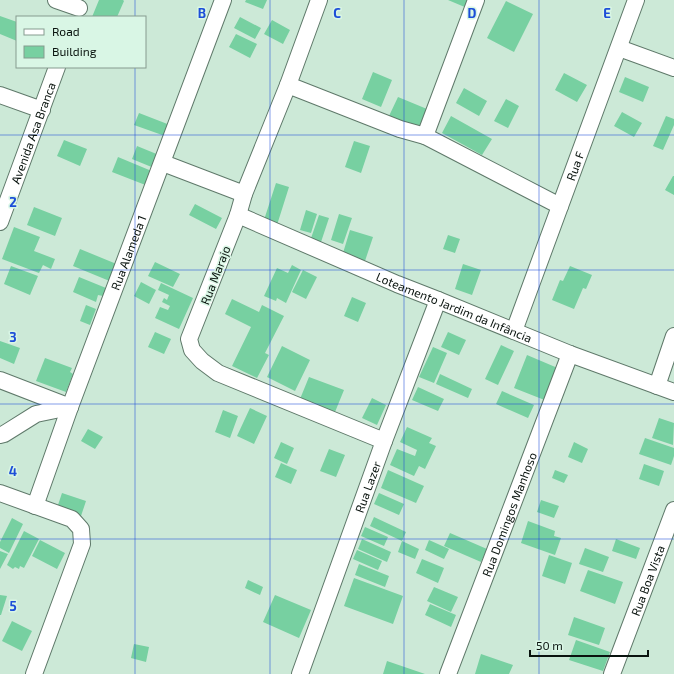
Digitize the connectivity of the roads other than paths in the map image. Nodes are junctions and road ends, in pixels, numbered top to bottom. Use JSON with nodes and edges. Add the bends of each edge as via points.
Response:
{"nodes":[{"id":1,"x":56,"y":0,"type":"edge"},
{"id":2,"x":223,"y":0,"type":"edge"},
{"id":3,"x":320,"y":0,"type":"edge"},
{"id":4,"x":476,"y":0,"type":"edge"},
{"id":5,"x":636,"y":0,"type":"edge"},
{"id":6,"x":79,"y":8,"type":"edge"},
{"id":7,"x":619,"y":48,"type":"junction"},
{"id":8,"x":57,"y":68,"type":"edge"},
{"id":9,"x":674,"y":68,"type":"edge"},
{"id":10,"x":288,"y":85,"type":"junction"},
{"id":11,"x":0,"y":95,"type":"edge"},
{"id":12,"x":42,"y":110,"type":"junction"},
{"id":13,"x":425,"y":136,"type":"junction"},
{"id":14,"x":163,"y":163,"type":"junction"},
{"id":15,"x":244,"y":194,"type":"junction"},
{"id":16,"x":560,"y":206,"type":"junction"},
{"id":17,"x":238,"y":215,"type":"junction"},
{"id":18,"x":0,"y":222,"type":"edge"},
{"id":19,"x":438,"y":300,"type":"junction"},
{"id":20,"x":514,"y":331,"type":"junction"},
{"id":21,"x":674,"y":336,"type":"edge"},
{"id":22,"x":570,"y":354,"type":"junction"},
{"id":23,"x":0,"y":380,"type":"edge"},
{"id":24,"x":657,"y":386,"type":"junction"},
{"id":25,"x":674,"y":392,"type":"edge"},
{"id":26,"x":70,"y":407,"type":"junction"},
{"id":27,"x":0,"y":434,"type":"edge"},
{"id":28,"x":384,"y":441,"type":"junction"},
{"id":29,"x":0,"y":493,"type":"edge"},
{"id":30,"x":35,"y":506,"type":"junction"},
{"id":31,"x":674,"y":510,"type":"edge"},
{"id":32,"x":34,"y":674,"type":"edge"},
{"id":33,"x":300,"y":674,"type":"edge"},
{"id":34,"x":448,"y":674,"type":"edge"},
{"id":35,"x":612,"y":674,"type":"edge"}],
"edges":[{"from":1,"to":6,"type":"street"},
{"from":2,"to":14,"type":"street","name":"Rua Alameda 1"},
{"from":3,"to":10,"type":"street","name":"Rua Marajo"},
{"from":4,"to":13,"type":"street"},
{"from":5,"to":7,"type":"street","name":"Rua F"},
{"from":7,"to":9,"type":"street"},
{"from":7,"to":16,"type":"street","name":"Rua F"},
{"from":8,"to":12,"type":"street","name":"Avenida Asa Branca"},
{"from":10,"to":13,"type":"street","via":[[400,129]]},
{"from":10,"to":15,"type":"street","name":"Rua Marajo"},
{"from":11,"to":12,"type":"street"},
{"from":12,"to":18,"type":"street","name":"Avenida Asa Branca"},
{"from":13,"to":16,"type":"street"},
{"from":14,"to":15,"type":"street"},
{"from":14,"to":26,"type":"street","name":"Rua Alameda 1"},
{"from":15,"to":17,"type":"street","name":"Rua Marajo"},
{"from":16,"to":20,"type":"street","name":"Rua F"},
{"from":17,"to":19,"type":"street","name":"Loteamento Jardim da Infância"},
{"from":17,"to":28,"type":"street","name":"Rua Marajo","via":[[189,339],[192,350],[218,373]]},
{"from":19,"to":20,"type":"street","name":"Loteamento Jardim da Infância"},
{"from":19,"to":28,"type":"street","name":"Rua Lazer"},
{"from":20,"to":22,"type":"street","name":"Loteamento Jardim da Infância"},
{"from":21,"to":24,"type":"street"},
{"from":22,"to":24,"type":"street","name":"Loteamento Jardim da Infância"},
{"from":22,"to":34,"type":"street","name":"Rua Domingos Manhoso"},
{"from":23,"to":26,"type":"street"},
{"from":24,"to":25,"type":"street","name":"Loteamento Jardim da Infância"},
{"from":26,"to":27,"type":"street","via":[[36,414]]},
{"from":26,"to":30,"type":"street","name":"Rua Alameda 1"},
{"from":28,"to":33,"type":"street","name":"Rua Lazer"},
{"from":29,"to":30,"type":"street"},
{"from":30,"to":32,"type":"street","via":[[72,520],[81,529],[82,544]]},
{"from":31,"to":35,"type":"street","name":"Rua Boa Vista"}]}
